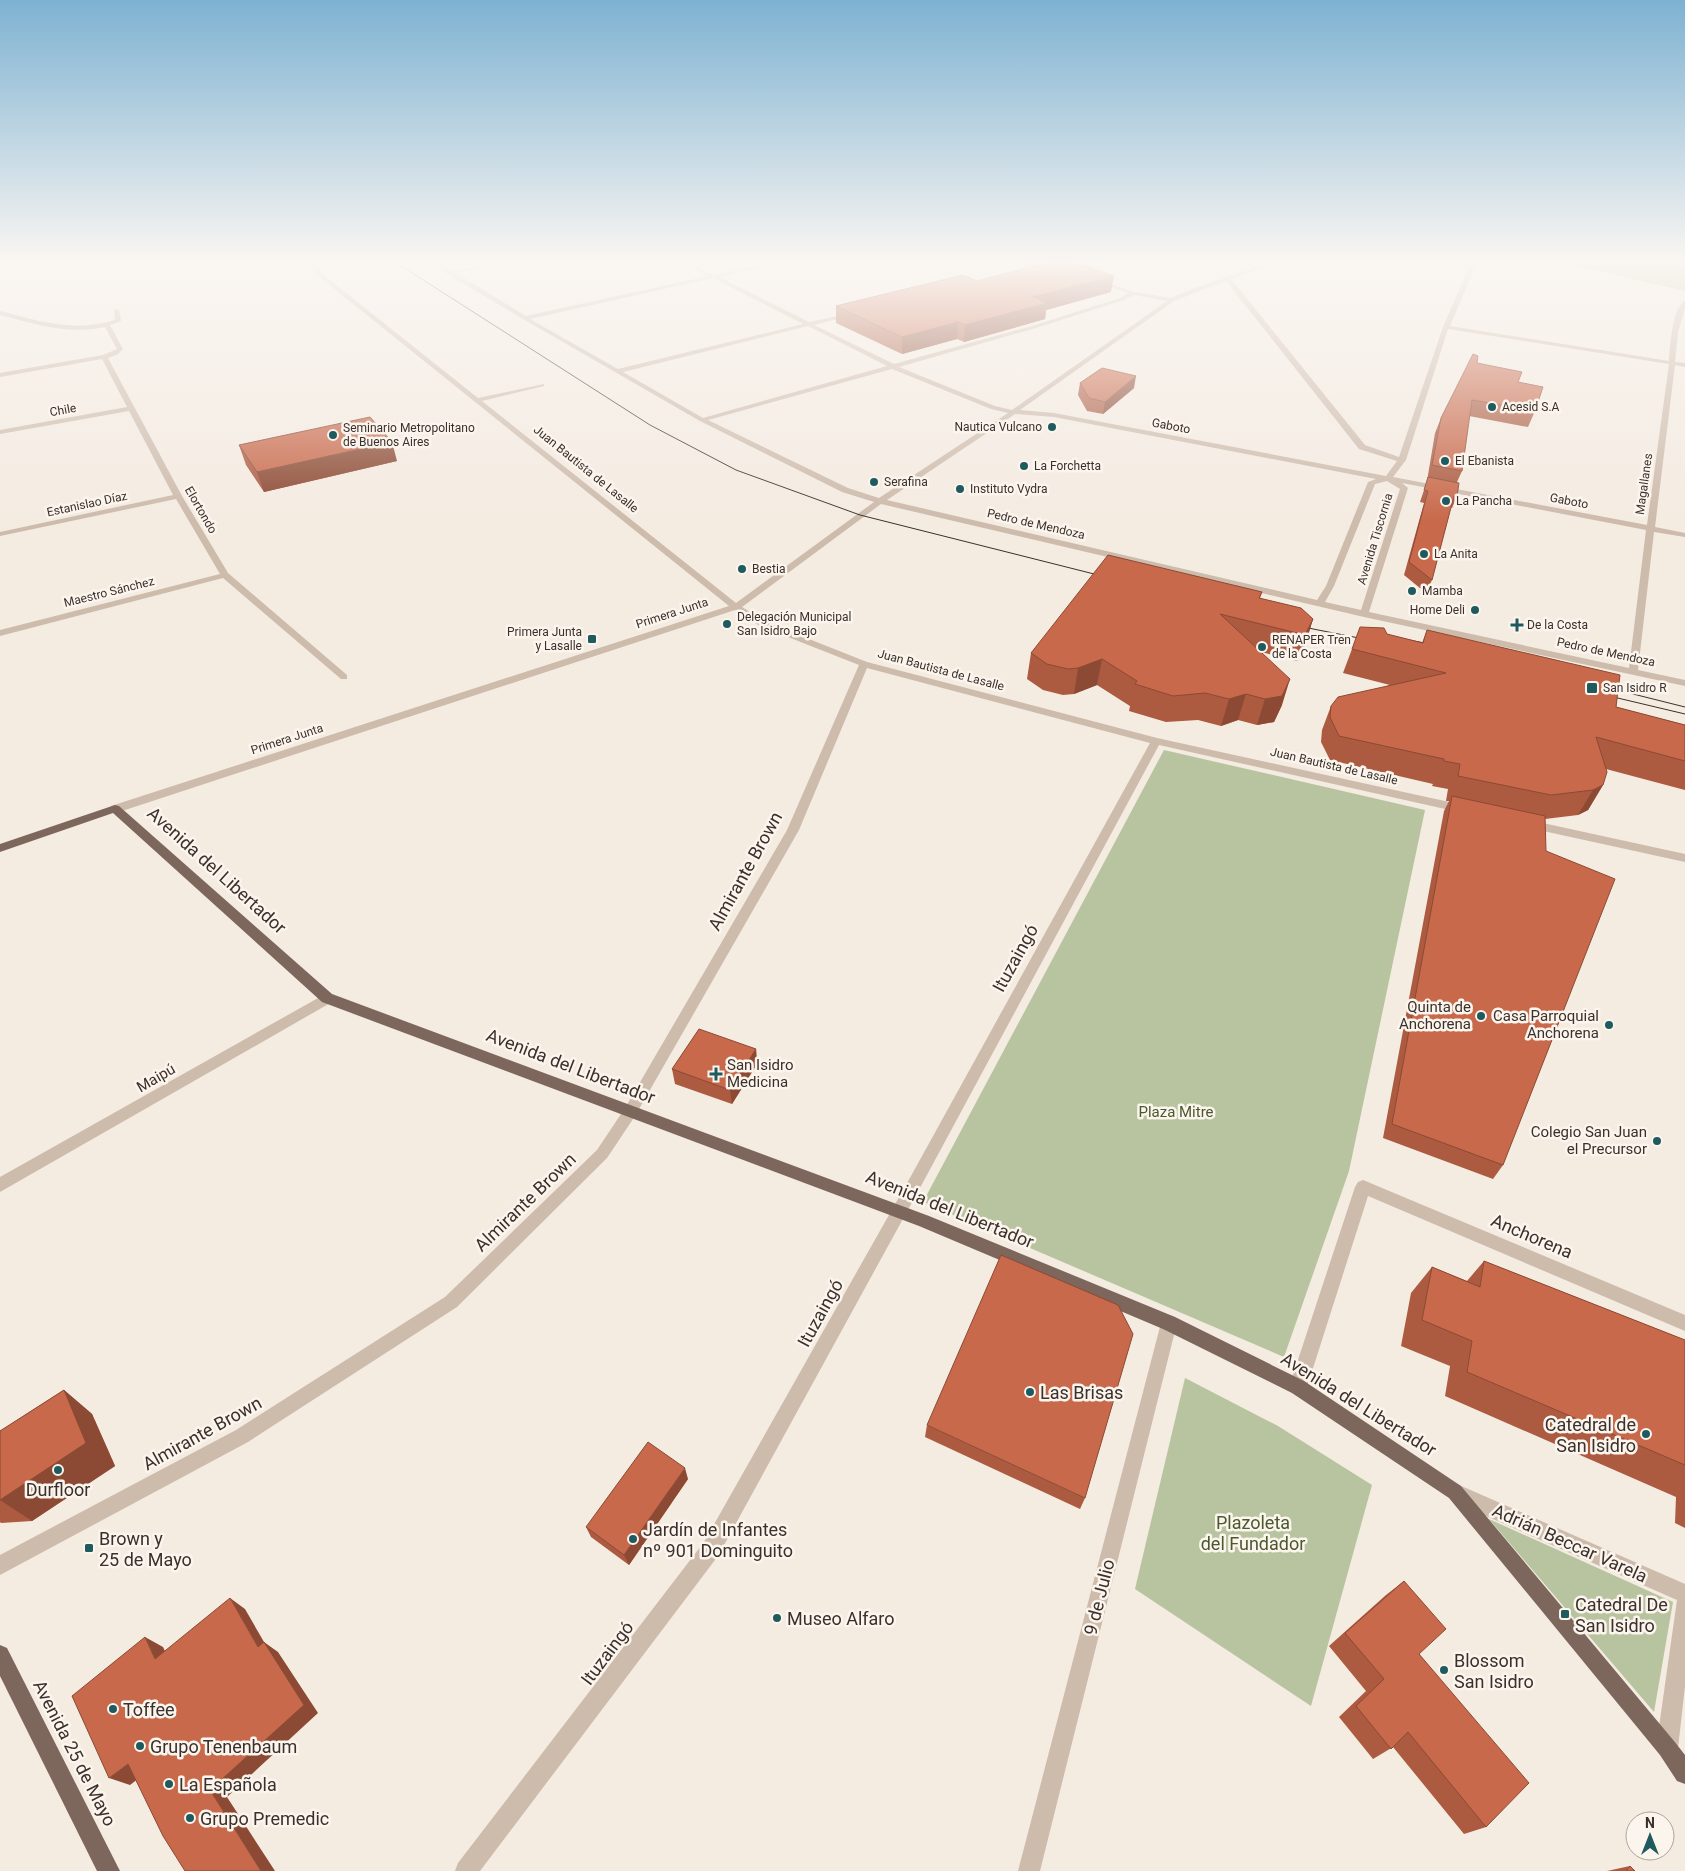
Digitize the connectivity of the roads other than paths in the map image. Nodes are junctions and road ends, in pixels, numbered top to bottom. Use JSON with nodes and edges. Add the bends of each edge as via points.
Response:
{"nodes":[{"id":1,"x":119,"y":347,"type":"edge"},
{"id":2,"x":411,"y":347,"type":"edge"},
{"id":3,"x":576,"y":347,"type":"edge"},
{"id":4,"x":714,"y":347,"type":"edge"},
{"id":5,"x":855,"y":347,"type":"edge"},
{"id":6,"x":965,"y":347,"type":"edge"},
{"id":7,"x":1105,"y":347,"type":"edge"},
{"id":8,"x":1282,"y":347,"type":"edge"},
{"id":9,"x":1439,"y":347,"type":"edge"},
{"id":10,"x":1574,"y":347,"type":"edge"},
{"id":11,"x":1675,"y":347,"type":"edge"},
{"id":12,"x":104,"y":358,"type":"junction"},
{"id":13,"x":1673,"y":363,"type":"junction"},
{"id":14,"x":1685,"y":365,"type":"edge"},
{"id":15,"x":894,"y":367,"type":"junction"},
{"id":16,"x":618,"y":371,"type":"junction"},
{"id":17,"x":0,"y":375,"type":"edge"},
{"id":18,"x":542,"y":385,"type":"dead end"},
{"id":19,"x":478,"y":400,"type":"junction"},
{"id":20,"x":130,"y":409,"type":"junction"},
{"id":21,"x":1013,"y":412,"type":"junction"},
{"id":22,"x":702,"y":420,"type":"junction"},
{"id":23,"x":0,"y":432,"type":"edge"},
{"id":24,"x":1402,"y":460,"type":"junction"},
{"id":25,"x":1388,"y":478,"type":"junction"},
{"id":26,"x":178,"y":496,"type":"junction"},
{"id":27,"x":880,"y":501,"type":"junction"},
{"id":28,"x":1649,"y":528,"type":"junction"},
{"id":29,"x":0,"y":534,"type":"edge"},
{"id":30,"x":1685,"y":535,"type":"edge"},
{"id":31,"x":225,"y":575,"type":"junction"},
{"id":32,"x":1320,"y":603,"type":"junction"},
{"id":33,"x":736,"y":607,"type":"junction"},
{"id":34,"x":1364,"y":614,"type":"junction"},
{"id":35,"x":0,"y":633,"type":"edge"},
{"id":36,"x":864,"y":664,"type":"junction"},
{"id":37,"x":1633,"y":671,"type":"junction"},
{"id":38,"x":344,"y":677,"type":"dead end"},
{"id":39,"x":1685,"y":683,"type":"edge"},
{"id":40,"x":1156,"y":741,"type":"junction"},
{"id":41,"x":115,"y":809,"type":"junction"},
{"id":42,"x":1475,"y":812,"type":"edge"},
{"id":43,"x":1522,"y":822,"type":"edge"},
{"id":44,"x":0,"y":848,"type":"edge"},
{"id":45,"x":1685,"y":858,"type":"edge"},
{"id":46,"x":327,"y":998,"type":"junction"},
{"id":47,"x":630,"y":1112,"type":"junction"},
{"id":48,"x":0,"y":1185,"type":"edge"},
{"id":49,"x":899,"y":1212,"type":"junction"},
{"id":50,"x":1169,"y":1323,"type":"junction"},
{"id":51,"x":1685,"y":1323,"type":"edge"},
{"id":52,"x":1298,"y":1388,"type":"junction"},
{"id":53,"x":1455,"y":1492,"type":"junction"},
{"id":54,"x":0,"y":1565,"type":"edge"},
{"id":55,"x":1685,"y":1594,"type":"edge"},
{"id":56,"x":1685,"y":1604,"type":"edge"},
{"id":57,"x":0,"y":1655,"type":"edge"},
{"id":58,"x":1667,"y":1748,"type":"junction"},
{"id":59,"x":1685,"y":1773,"type":"edge"},
{"id":60,"x":109,"y":1871,"type":"edge"},
{"id":61,"x":466,"y":1871,"type":"edge"},
{"id":62,"x":1029,"y":1871,"type":"edge"}],
"edges":[{"from":1,"to":12,"type":"street","via":[[116,353]]},
{"from":2,"to":19,"type":"street","name":"Juan Bautista de Lasalle"},
{"from":3,"to":16,"type":"street","name":"Pedro de Mendoza"},
{"from":4,"to":16,"type":"street"},
{"from":5,"to":15,"type":"street","name":"Gaboto"},
{"from":6,"to":15,"type":"street"},
{"from":7,"to":21,"type":"street","name":"Primera Junta"},
{"from":8,"to":24,"type":"street","via":[[1362,447]]},
{"from":9,"to":24,"type":"street","name":"Avenida Tiscornia"},
{"from":10,"to":13,"type":"street"},
{"from":11,"to":13,"type":"street","name":"Magallanes"},
{"from":12,"to":17,"type":"street"},
{"from":12,"to":20,"type":"street","name":"Elortondo"},
{"from":13,"to":14,"type":"street"},
{"from":13,"to":28,"type":"street","name":"Magallanes"},
{"from":15,"to":21,"type":"street","name":"Gaboto","via":[[993,408]]},
{"from":15,"to":22,"type":"street"},
{"from":16,"to":22,"type":"street","name":"Pedro de Mendoza"},
{"from":18,"to":19,"type":"street"},
{"from":19,"to":33,"type":"street","name":"Juan Bautista de Lasalle"},
{"from":20,"to":23,"type":"street","name":"Chile"},
{"from":20,"to":26,"type":"street","name":"Elortondo"},
{"from":21,"to":25,"type":"street","name":"Gaboto","via":[[1054,415]]},
{"from":21,"to":27,"type":"street","name":"Primera Junta"},
{"from":22,"to":27,"type":"street","name":"Pedro de Mendoza","via":[[845,490]]},
{"from":24,"to":25,"type":"street","name":"Avenida Tiscornia"},
{"from":25,"to":28,"type":"street","name":"Gaboto"},
{"from":25,"to":32,"type":"street","name":"Avenida Tiscornia","via":[[1372,482]]},
{"from":25,"to":34,"type":"street","name":"Avenida Tiscornia","via":[[1404,488]]},
{"from":26,"to":29,"type":"street","name":"Estanislao Díaz"},
{"from":26,"to":31,"type":"street","name":"Elortondo"},
{"from":27,"to":32,"type":"street","name":"Pedro de Mendoza"},
{"from":27,"to":33,"type":"street","name":"Primera Junta"},
{"from":28,"to":30,"type":"street","name":"Gaboto"},
{"from":28,"to":37,"type":"street","name":"Magallanes"},
{"from":31,"to":35,"type":"street","name":"Maestro Sánchez"},
{"from":31,"to":38,"type":"street","name":"Elortondo"},
{"from":32,"to":34,"type":"street","name":"Pedro de Mendoza"},
{"from":33,"to":36,"type":"street","name":"Juan Bautista de Lasalle","via":[[763,624]]},
{"from":33,"to":41,"type":"street","name":"Primera Junta"},
{"from":34,"to":37,"type":"street","name":"Pedro de Mendoza"},
{"from":36,"to":40,"type":"street","name":"Juan Bautista de Lasalle"},
{"from":36,"to":47,"type":"street","name":"Almirante Brown","via":[[793,830]]},
{"from":37,"to":39,"type":"street","name":"Pedro de Mendoza"},
{"from":40,"to":42,"type":"street","name":"Juan Bautista de Lasalle"},
{"from":40,"to":49,"type":"street","name":"Ituzaingó"},
{"from":41,"to":44,"type":"main road","name":"Primera Junta"},
{"from":41,"to":46,"type":"main road","name":"Avenida del Libertador"},
{"from":43,"to":45,"type":"street"},
{"from":46,"to":47,"type":"main road","name":"Avenida del Libertador"},
{"from":46,"to":48,"type":"street","name":"Maipú"},
{"from":47,"to":49,"type":"main road","name":"Avenida del Libertador"},
{"from":47,"to":54,"type":"street","name":"Almirante Brown","via":[[602,1154],[451,1302],[242,1436]]},
{"from":49,"to":50,"type":"main road","name":"Avenida del Libertador"},
{"from":49,"to":61,"type":"street","name":"Ituzaingó","via":[[711,1549]]},
{"from":50,"to":52,"type":"main road","name":"Avenida del Libertador"},
{"from":50,"to":62,"type":"street","name":"9 de Julio"},
{"from":51,"to":52,"type":"street","name":"Anchorena","via":[[1363,1187]]},
{"from":52,"to":53,"type":"main road","name":"Avenida del Libertador"},
{"from":53,"to":55,"type":"street","name":"Adrián Beccar Varela"},
{"from":53,"to":58,"type":"main road","name":"Avenida del Libertador"},
{"from":56,"to":58,"type":"street"},
{"from":57,"to":60,"type":"main road","name":"Avenida 25 de Mayo"},
{"from":58,"to":59,"type":"main road","name":"Avenida del Libertador"}]}
